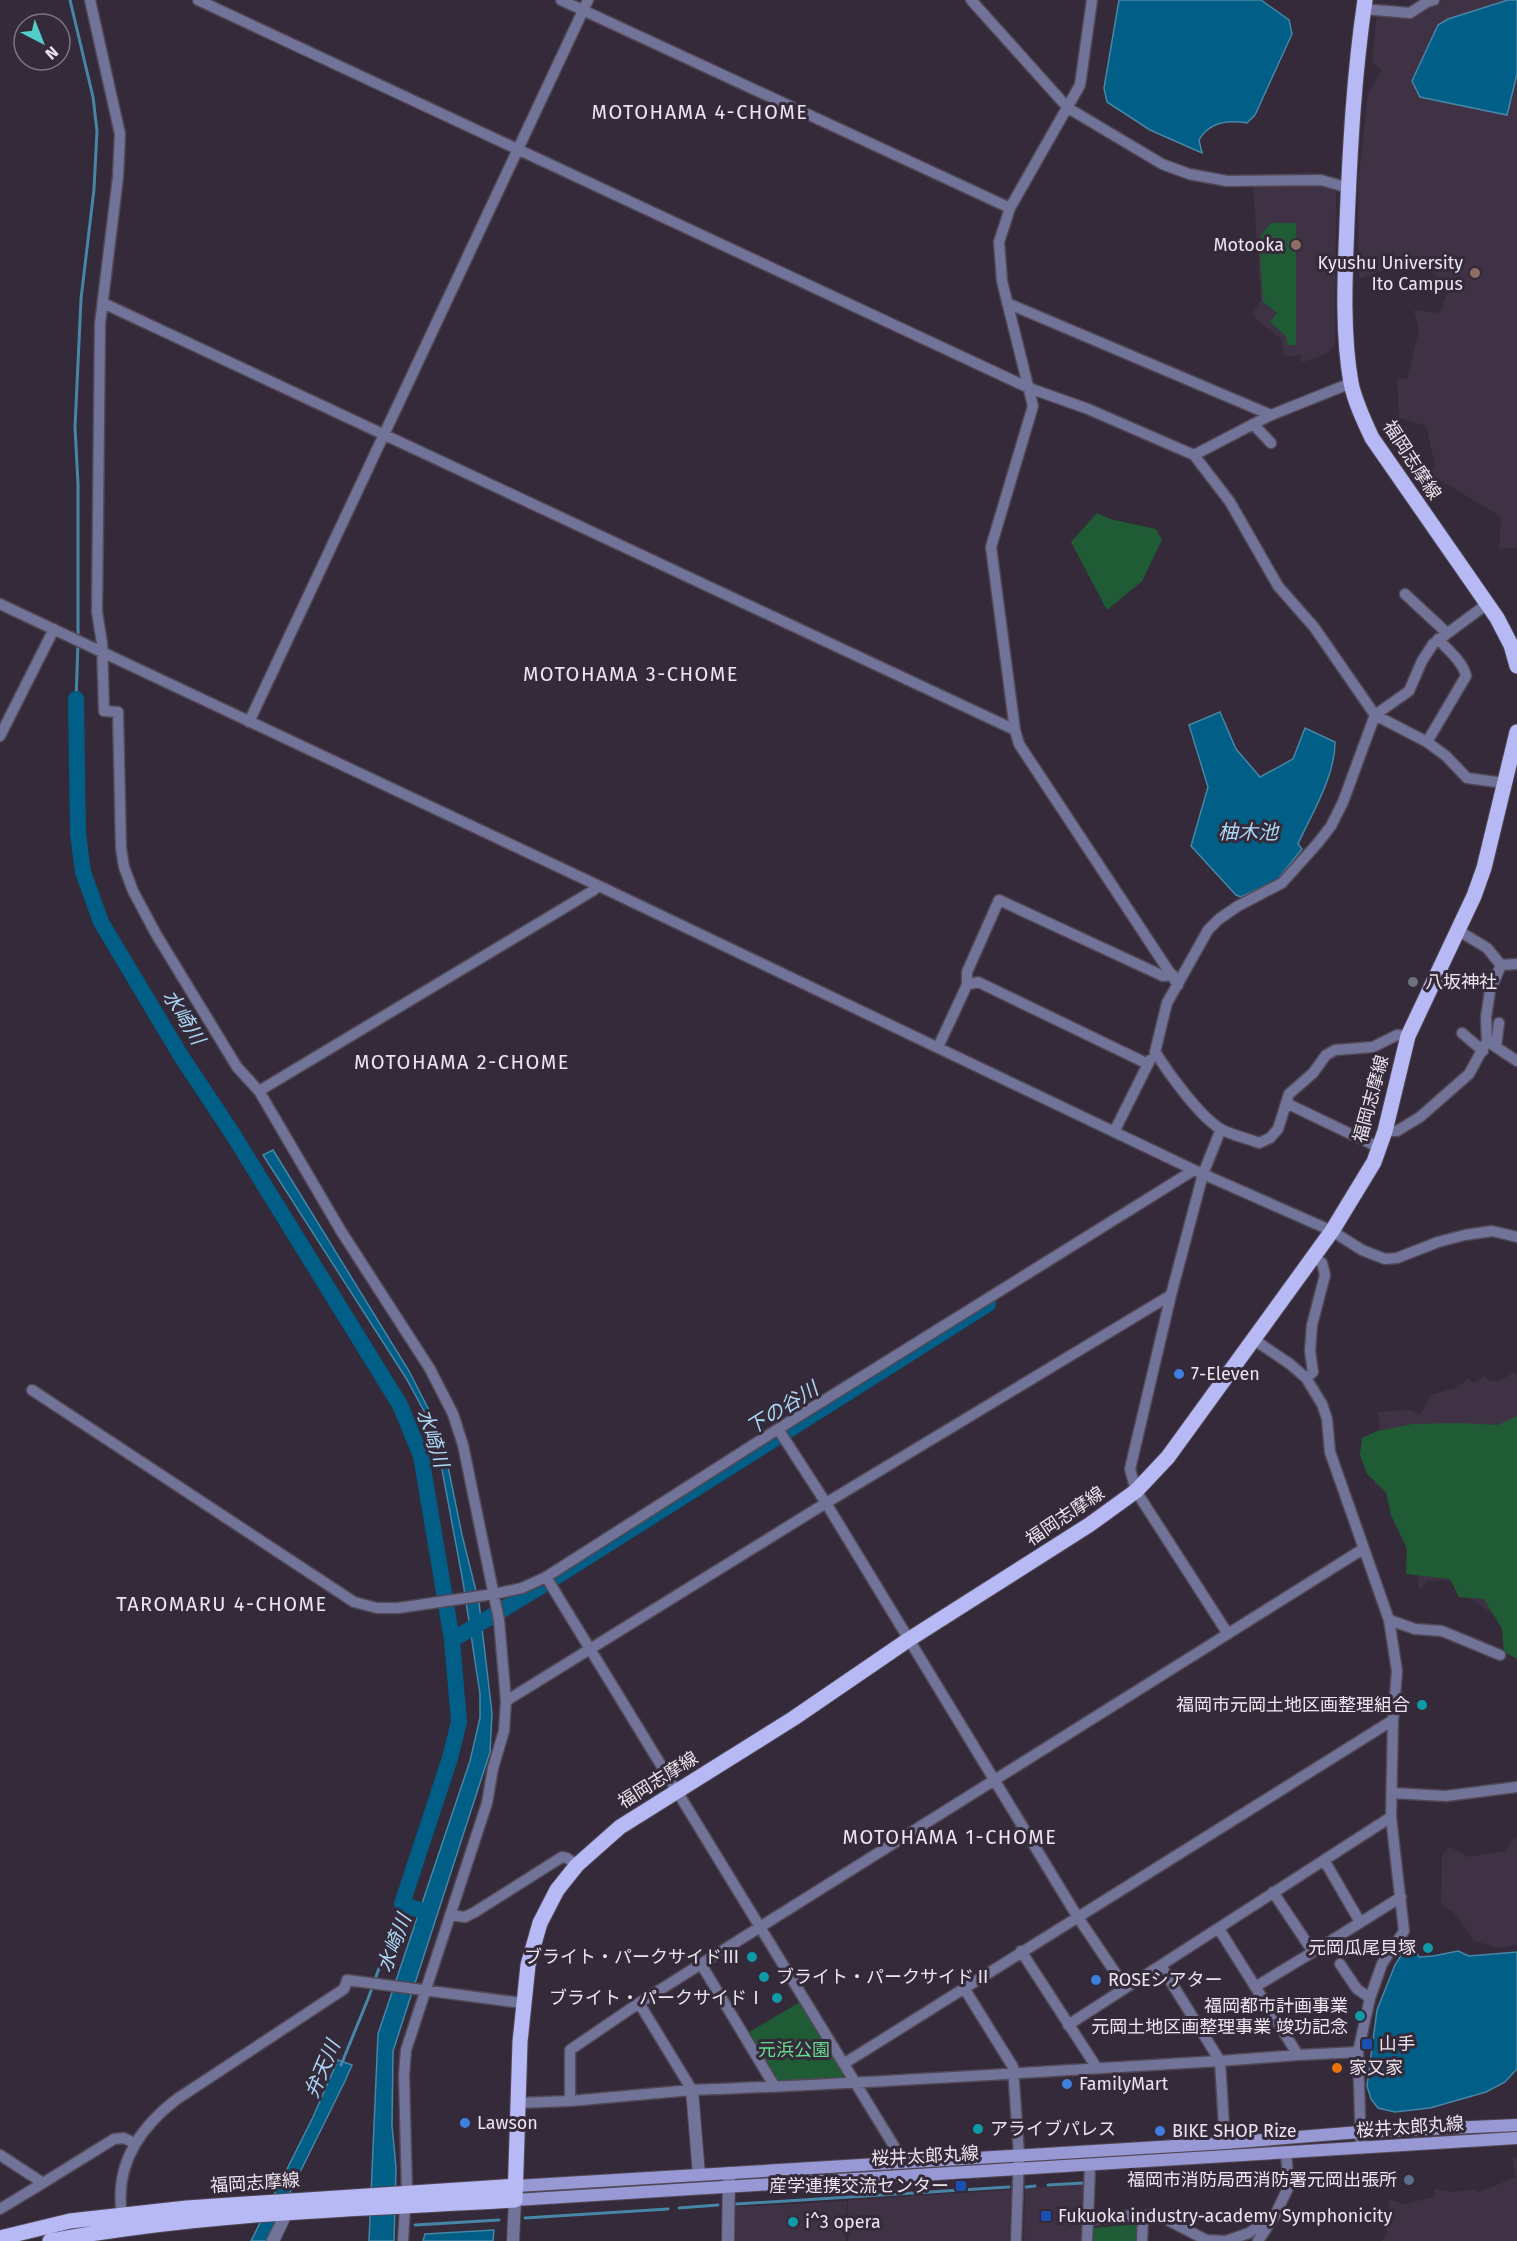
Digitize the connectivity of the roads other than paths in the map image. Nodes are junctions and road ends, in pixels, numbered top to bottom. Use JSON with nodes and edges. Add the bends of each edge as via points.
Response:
{"nodes":[{"id":1,"x":90,"y":0,"type":"edge"},
{"id":2,"x":198,"y":0,"type":"edge"},
{"id":3,"x":561,"y":0,"type":"edge"},
{"id":4,"x":971,"y":0,"type":"edge"},
{"id":5,"x":1092,"y":0,"type":"edge"},
{"id":6,"x":1434,"y":0,"type":"edge"},
{"id":7,"x":585,"y":5,"type":"edge"},
{"id":8,"x":1364,"y":5,"type":"edge"},
{"id":9,"x":1068,"y":108,"type":"junction"},
{"id":10,"x":517,"y":150,"type":"junction"},
{"id":11,"x":1349,"y":188,"type":"junction"},
{"id":12,"x":1010,"y":208,"type":"junction"},
{"id":13,"x":103,"y":303,"type":"junction"},
{"id":14,"x":1007,"y":303,"type":"junction"},
{"id":15,"x":1352,"y":384,"type":"junction"},
{"id":16,"x":1029,"y":388,"type":"junction"},
{"id":17,"x":1271,"y":416,"type":"junction"},
{"id":18,"x":1253,"y":424,"type":"junction"},
{"id":19,"x":385,"y":433,"type":"junction"},
{"id":20,"x":1271,"y":443,"type":"dead end"},
{"id":21,"x":1194,"y":455,"type":"junction"},
{"id":22,"x":1405,"y":594,"type":"dead end"},
{"id":23,"x":0,"y":604,"type":"edge"},
{"id":24,"x":1487,"y":604,"type":"junction"},
{"id":25,"x":54,"y":629,"type":"junction"},
{"id":26,"x":1442,"y":636,"type":"junction"},
{"id":27,"x":101,"y":651,"type":"junction"},
{"id":28,"x":1516,"y":657,"type":"edge"},
{"id":29,"x":1375,"y":715,"type":"junction"},
{"id":30,"x":249,"y":722,"type":"junction"},
{"id":31,"x":1015,"y":730,"type":"junction"},
{"id":32,"x":1517,"y":732,"type":"edge"},
{"id":33,"x":0,"y":736,"type":"edge"},
{"id":34,"x":1426,"y":742,"type":"junction"},
{"id":35,"x":1504,"y":783,"type":"junction"},
{"id":36,"x":597,"y":885,"type":"junction"},
{"id":37,"x":1459,"y":931,"type":"junction"},
{"id":38,"x":1517,"y":964,"type":"edge"},
{"id":39,"x":1501,"y":965,"type":"junction"},
{"id":40,"x":1176,"y":980,"type":"junction"},
{"id":41,"x":967,"y":986,"type":"junction"},
{"id":42,"x":1499,"y":1023,"type":"dead end"},
{"id":43,"x":1462,"y":1033,"type":"dead end"},
{"id":44,"x":1408,"y":1036,"type":"junction"},
{"id":45,"x":1489,"y":1046,"type":"junction"},
{"id":46,"x":938,"y":1047,"type":"junction"},
{"id":47,"x":1155,"y":1052,"type":"junction"},
{"id":48,"x":1517,"y":1061,"type":"edge"},
{"id":49,"x":1148,"y":1064,"type":"junction"},
{"id":50,"x":259,"y":1091,"type":"junction"},
{"id":51,"x":1286,"y":1103,"type":"junction"},
{"id":52,"x":1221,"y":1130,"type":"junction"},
{"id":53,"x":1385,"y":1131,"type":"junction"},
{"id":54,"x":1114,"y":1132,"type":"junction"},
{"id":55,"x":1380,"y":1148,"type":"junction"},
{"id":56,"x":1198,"y":1172,"type":"junction"},
{"id":57,"x":1332,"y":1231,"type":"junction"},
{"id":58,"x":1517,"y":1237,"type":"edge"},
{"id":59,"x":1313,"y":1257,"type":"junction"},
{"id":60,"x":1171,"y":1295,"type":"junction"},
{"id":61,"x":1253,"y":1339,"type":"junction"},
{"id":62,"x":1306,"y":1378,"type":"junction"},
{"id":63,"x":32,"y":1390,"type":"dead end"},
{"id":64,"x":781,"y":1434,"type":"junction"},
{"id":65,"x":1136,"y":1491,"type":"junction"},
{"id":66,"x":826,"y":1503,"type":"junction"},
{"id":67,"x":1363,"y":1549,"type":"junction"},
{"id":68,"x":549,"y":1580,"type":"junction"},
{"id":69,"x":491,"y":1594,"type":"junction"},
{"id":70,"x":1389,"y":1620,"type":"junction"},
{"id":71,"x":1228,"y":1634,"type":"junction"},
{"id":72,"x":908,"y":1640,"type":"junction"},
{"id":73,"x":589,"y":1649,"type":"junction"},
{"id":74,"x":1500,"y":1655,"type":"dead end"},
{"id":75,"x":506,"y":1701,"type":"junction"},
{"id":76,"x":1393,"y":1720,"type":"junction"},
{"id":77,"x":995,"y":1779,"type":"junction"},
{"id":78,"x":1517,"y":1787,"type":"edge"},
{"id":79,"x":677,"y":1792,"type":"junction"},
{"id":80,"x":1392,"y":1793,"type":"junction"},
{"id":81,"x":1391,"y":1817,"type":"junction"},
{"id":82,"x":1324,"y":1860,"type":"junction"},
{"id":83,"x":577,"y":1865,"type":"junction"},
{"id":84,"x":1274,"y":1892,"type":"junction"},
{"id":85,"x":1401,"y":1897,"type":"junction"},
{"id":86,"x":450,"y":1915,"type":"junction"},
{"id":87,"x":1077,"y":1916,"type":"junction"},
{"id":88,"x":1360,"y":1922,"type":"junction"},
{"id":89,"x":759,"y":1926,"type":"junction"},
{"id":90,"x":1219,"y":1929,"type":"junction"},
{"id":91,"x":1021,"y":1951,"type":"junction"},
{"id":92,"x":1313,"y":1952,"type":"junction"},
{"id":93,"x":701,"y":1964,"type":"junction"},
{"id":94,"x":1340,"y":1964,"type":"dead end"},
{"id":95,"x":1161,"y":1966,"type":"junction"},
{"id":96,"x":1125,"y":1987,"type":"junction"},
{"id":97,"x":1255,"y":1987,"type":"junction"},
{"id":98,"x":964,"y":1988,"type":"junction"},
{"id":99,"x":426,"y":1989,"type":"junction"},
{"id":100,"x":1370,"y":1998,"type":"junction"},
{"id":101,"x":522,"y":2003,"type":"junction"},
{"id":102,"x":639,"y":2003,"type":"junction"},
{"id":103,"x":1068,"y":2025,"type":"junction"},
{"id":104,"x":1359,"y":2052,"type":"junction"},
{"id":105,"x":1298,"y":2055,"type":"junction"},
{"id":106,"x":1220,"y":2061,"type":"junction"},
{"id":107,"x":844,"y":2063,"type":"junction"},
{"id":108,"x":1097,"y":2068,"type":"junction"},
{"id":109,"x":1014,"y":2073,"type":"junction"},
{"id":110,"x":856,"y":2083,"type":"junction"},
{"id":111,"x":775,"y":2087,"type":"junction"},
{"id":112,"x":692,"y":2090,"type":"junction"},
{"id":113,"x":570,"y":2101,"type":"junction"},
{"id":114,"x":517,"y":2103,"type":"junction"},
{"id":115,"x":1517,"y":2125,"type":"edge"},
{"id":116,"x":1360,"y":2132,"type":"junction"},
{"id":117,"x":1517,"y":2138,"type":"edge"},
{"id":118,"x":134,"y":2143,"type":"junction"},
{"id":119,"x":1225,"y":2143,"type":"junction"},
{"id":120,"x":1361,"y":2148,"type":"junction"},
{"id":121,"x":1286,"y":2153,"type":"junction"},
{"id":122,"x":0,"y":2155,"type":"edge"},
{"id":123,"x":1019,"y":2155,"type":"junction"},
{"id":124,"x":899,"y":2162,"type":"junction"},
{"id":125,"x":1090,"y":2165,"type":"junction"},
{"id":126,"x":1019,"y":2168,"type":"junction"},
{"id":127,"x":699,"y":2175,"type":"junction"},
{"id":128,"x":729,"y":2180,"type":"junction"},
{"id":129,"x":43,"y":2183,"type":"junction"},
{"id":130,"x":515,"y":2193,"type":"junction"},
{"id":131,"x":403,"y":2199,"type":"junction"},
{"id":132,"x":0,"y":2209,"type":"edge"},
{"id":133,"x":260,"y":2209,"type":"junction"},
{"id":134,"x":287,"y":2209,"type":"junction"},
{"id":135,"x":122,"y":2215,"type":"junction"},
{"id":136,"x":1275,"y":2215,"type":"junction"},
{"id":137,"x":1143,"y":2216,"type":"junction"},
{"id":138,"x":1088,"y":2220,"type":"junction"},
{"id":139,"x":0,"y":2238,"type":"edge"},
{"id":140,"x":50,"y":2241,"type":"edge"},
{"id":141,"x":273,"y":2241,"type":"edge"},
{"id":142,"x":403,"y":2241,"type":"edge"},
{"id":143,"x":513,"y":2241,"type":"edge"},
{"id":144,"x":728,"y":2241,"type":"edge"},
{"id":145,"x":1016,"y":2241,"type":"edge"},
{"id":146,"x":1087,"y":2241,"type":"edge"},
{"id":147,"x":1142,"y":2241,"type":"edge"},
{"id":148,"x":1225,"y":2241,"type":"edge"},
{"id":149,"x":1258,"y":2241,"type":"edge"}],
"edges":[{"from":1,"to":13,"type":"street","via":[[120,134]]},
{"from":2,"to":10,"type":"street"},
{"from":3,"to":7,"type":"street"},
{"from":4,"to":9,"type":"street"},
{"from":5,"to":9,"type":"street","via":[[1080,85]]},
{"from":6,"to":8,"type":"street","via":[[1410,13]]},
{"from":7,"to":10,"type":"street"},
{"from":7,"to":12,"type":"street"},
{"from":8,"to":11,"type":"main road","name":"福岡志摩線"},
{"from":9,"to":11,"type":"street","via":[[1162,164],[1189,174],[1227,181],[1321,180]]},
{"from":9,"to":12,"type":"street"},
{"from":10,"to":16,"type":"street"},
{"from":10,"to":19,"type":"street"},
{"from":11,"to":15,"type":"main road","name":"福岡志摩線","via":[[1347,339]]},
{"from":12,"to":14,"type":"street","via":[[999,242]]},
{"from":13,"to":19,"type":"street"},
{"from":13,"to":27,"type":"street","via":[[97,523]]},
{"from":14,"to":16,"type":"street"},
{"from":14,"to":17,"type":"street"},
{"from":15,"to":17,"type":"street"},
{"from":15,"to":24,"type":"main road","name":"福岡志摩線","via":[[1372,438]]},
{"from":16,"to":21,"type":"street"},
{"from":16,"to":31,"type":"street","via":[[1033,406],[991,548]]},
{"from":17,"to":18,"type":"street"},
{"from":18,"to":20,"type":"street"},
{"from":18,"to":21,"type":"street"},
{"from":19,"to":30,"type":"street"},
{"from":19,"to":31,"type":"street"},
{"from":21,"to":29,"type":"street","via":[[1230,502],[1278,586],[1314,627]]},
{"from":22,"to":26,"type":"street"},
{"from":23,"to":25,"type":"street"},
{"from":24,"to":26,"type":"street"},
{"from":24,"to":28,"type":"main road","name":"福岡志摩線"},
{"from":25,"to":27,"type":"street"},
{"from":25,"to":33,"type":"street"},
{"from":26,"to":29,"type":"street","via":[[1422,661],[1409,691]]},
{"from":26,"to":34,"type":"street","via":[[1466,676]]},
{"from":27,"to":30,"type":"street"},
{"from":27,"to":50,"type":"street","via":[[104,711],[118,712],[124,867],[156,934],[237,1067]]},
{"from":29,"to":34,"type":"street"},
{"from":29,"to":40,"type":"street","via":[[1331,826],[1282,883],[1219,919]]},
{"from":30,"to":36,"type":"street"},
{"from":31,"to":40,"type":"street","via":[[1019,744]]},
{"from":32,"to":35,"type":"main road","name":"福岡志摩線"},
{"from":34,"to":35,"type":"street","via":[[1467,778]]},
{"from":35,"to":37,"type":"main road","name":"福岡志摩線","via":[[1484,868]]},
{"from":36,"to":46,"type":"street"},
{"from":36,"to":50,"type":"street"},
{"from":37,"to":39,"type":"street","via":[[1487,948]]},
{"from":37,"to":44,"type":"main road","name":"福岡志摩線"},
{"from":38,"to":39,"type":"street"},
{"from":39,"to":45,"type":"street","via":[[1490,991],[1486,1017]]},
{"from":40,"to":41,"type":"street","via":[[999,900],[967,972]]},
{"from":40,"to":47,"type":"street"},
{"from":41,"to":46,"type":"street"},
{"from":41,"to":49,"type":"street","via":[[978,982]]},
{"from":42,"to":45,"type":"street"},
{"from":43,"to":45,"type":"street"},
{"from":44,"to":51,"type":"street","via":[[1397,1035],[1373,1047],[1335,1050],[1289,1094]]},
{"from":44,"to":53,"type":"main road","name":"福岡志摩線"},
{"from":45,"to":48,"type":"street"},
{"from":45,"to":53,"type":"street","via":[[1469,1074],[1439,1102],[1397,1131]]},
{"from":46,"to":54,"type":"street"},
{"from":47,"to":49,"type":"street"},
{"from":47,"to":52,"type":"street"},
{"from":49,"to":54,"type":"street"},
{"from":50,"to":69,"type":"street","via":[[442,1392],[463,1445]]},
{"from":51,"to":52,"type":"street","via":[[1278,1128],[1259,1143]]},
{"from":51,"to":55,"type":"street"},
{"from":52,"to":56,"type":"street"},
{"from":53,"to":55,"type":"main road","name":"福岡志摩線"},
{"from":54,"to":56,"type":"street"},
{"from":55,"to":57,"type":"main road","name":"福岡志摩線"},
{"from":56,"to":57,"type":"street"},
{"from":56,"to":60,"type":"street"},
{"from":56,"to":64,"type":"street"},
{"from":57,"to":58,"type":"street","via":[[1384,1259],[1464,1235],[1492,1231]]},
{"from":57,"to":59,"type":"main road","name":"福岡志摩線"},
{"from":59,"to":61,"type":"main road","name":"福岡志摩線"},
{"from":59,"to":62,"type":"street","via":[[1322,1263],[1326,1275],[1312,1324],[1313,1372]]},
{"from":60,"to":65,"type":"street","via":[[1130,1469]]},
{"from":60,"to":66,"type":"street"},
{"from":61,"to":62,"type":"street"},
{"from":61,"to":65,"type":"main road","name":"福岡志摩線","via":[[1168,1457]]},
{"from":62,"to":67,"type":"street","via":[[1327,1419],[1330,1452]]},
{"from":63,"to":69,"type":"street","via":[[354,1602],[398,1608]]},
{"from":64,"to":66,"type":"street"},
{"from":64,"to":68,"type":"street"},
{"from":65,"to":71,"type":"street"},
{"from":65,"to":72,"type":"main road","name":"福岡志摩線"},
{"from":66,"to":72,"type":"street"},
{"from":66,"to":73,"type":"street"},
{"from":67,"to":70,"type":"street"},
{"from":67,"to":71,"type":"street"},
{"from":68,"to":69,"type":"street"},
{"from":68,"to":73,"type":"street"},
{"from":69,"to":75,"type":"street","via":[[499,1620]]},
{"from":70,"to":74,"type":"street","via":[[1415,1629],[1442,1631]]},
{"from":70,"to":76,"type":"street","via":[[1397,1671]]},
{"from":71,"to":77,"type":"street"},
{"from":72,"to":77,"type":"street"},
{"from":72,"to":79,"type":"main road","name":"福岡志摩線"},
{"from":73,"to":75,"type":"street"},
{"from":73,"to":79,"type":"street"},
{"from":75,"to":86,"type":"street","via":[[504,1731],[487,1803]]},
{"from":76,"to":80,"type":"street"},
{"from":76,"to":87,"type":"street"},
{"from":77,"to":87,"type":"street"},
{"from":77,"to":89,"type":"street"},
{"from":78,"to":80,"type":"street","via":[[1446,1796]]},
{"from":79,"to":83,"type":"main road","name":"福岡志摩線","via":[[620,1827]]},
{"from":79,"to":89,"type":"street"},
{"from":80,"to":81,"type":"street"},
{"from":81,"to":82,"type":"street"},
{"from":81,"to":85,"type":"street"},
{"from":82,"to":84,"type":"street"},
{"from":82,"to":88,"type":"street"},
{"from":83,"to":86,"type":"street","via":[[561,1857],[475,1912],[465,1917]]},
{"from":83,"to":101,"type":"main road","name":"福岡志摩線","via":[[557,1890],[540,1923]]},
{"from":84,"to":90,"type":"street"},
{"from":84,"to":92,"type":"street"},
{"from":85,"to":88,"type":"street"},
{"from":85,"to":100,"type":"street","via":[[1404,1932],[1382,1964]]},
{"from":86,"to":99,"type":"street"},
{"from":87,"to":91,"type":"street"},
{"from":87,"to":96,"type":"street"},
{"from":88,"to":92,"type":"street"},
{"from":89,"to":93,"type":"street"},
{"from":89,"to":107,"type":"street"},
{"from":90,"to":95,"type":"street"},
{"from":90,"to":97,"type":"street"},
{"from":91,"to":98,"type":"street"},
{"from":91,"to":103,"type":"street"},
{"from":92,"to":97,"type":"street"},
{"from":93,"to":102,"type":"street"},
{"from":93,"to":111,"type":"street"},
{"from":94,"to":100,"type":"street","via":[[1357,1989]]},
{"from":95,"to":96,"type":"street"},
{"from":95,"to":106,"type":"street"},
{"from":96,"to":103,"type":"street"},
{"from":97,"to":105,"type":"street"},
{"from":98,"to":107,"type":"street"},
{"from":98,"to":109,"type":"street"},
{"from":99,"to":101,"type":"street"},
{"from":99,"to":118,"type":"street","via":[[348,1980],[344,1989],[177,2099]]},
{"from":99,"to":131,"type":"street","via":[[406,2050]]},
{"from":100,"to":104,"type":"street"},
{"from":101,"to":114,"type":"main road","name":"福岡志摩線"},
{"from":102,"to":112,"type":"street"},
{"from":102,"to":113,"type":"street","via":[[570,2050]]},
{"from":103,"to":108,"type":"street"},
{"from":104,"to":105,"type":"street"},
{"from":104,"to":116,"type":"street"},
{"from":105,"to":106,"type":"street"},
{"from":106,"to":108,"type":"street"},
{"from":106,"to":119,"type":"street"},
{"from":107,"to":110,"type":"street"},
{"from":108,"to":109,"type":"street"},
{"from":109,"to":110,"type":"street"},
{"from":109,"to":123,"type":"street"},
{"from":110,"to":111,"type":"street"},
{"from":110,"to":124,"type":"street","via":[[897,2151]]},
{"from":111,"to":112,"type":"street"},
{"from":112,"to":113,"type":"street"},
{"from":112,"to":127,"type":"street"},
{"from":113,"to":114,"type":"street"},
{"from":114,"to":130,"type":"main road","name":"福岡志摩線"},
{"from":115,"to":116,"type":"main road","name":"桜井太郎丸線"},
{"from":116,"to":119,"type":"main road","name":"桜井太郎丸線"},
{"from":116,"to":120,"type":"street"},
{"from":117,"to":120,"type":"main road","name":"桜井太郎丸線"},
{"from":118,"to":129,"type":"street","via":[[114,2139]]},
{"from":118,"to":135,"type":"street","via":[[121,2181]]},
{"from":119,"to":123,"type":"main road","name":"桜井太郎丸線"},
{"from":120,"to":121,"type":"main road","name":"桜井太郎丸線"},
{"from":121,"to":125,"type":"main road","name":"桜井太郎丸線"},
{"from":121,"to":136,"type":"street","via":[[1289,2186]]},
{"from":122,"to":129,"type":"street"},
{"from":123,"to":124,"type":"main road","name":"桜井太郎丸線"},
{"from":123,"to":126,"type":"street"},
{"from":124,"to":128,"type":"main road","name":"桜井太郎丸線"},
{"from":125,"to":126,"type":"main road","name":"桜井太郎丸線"},
{"from":125,"to":138,"type":"street"},
{"from":126,"to":128,"type":"main road","name":"桜井太郎丸線"},
{"from":126,"to":145,"type":"street"},
{"from":127,"to":128,"type":"main road","name":"桜井太郎丸線"},
{"from":127,"to":130,"type":"main road","name":"桜井太郎丸線"},
{"from":128,"to":130,"type":"main road","name":"桜井太郎丸線"},
{"from":128,"to":144,"type":"street"},
{"from":129,"to":132,"type":"street"},
{"from":130,"to":131,"type":"main road","name":"福岡志摩線"},
{"from":130,"to":143,"type":"street"},
{"from":131,"to":134,"type":"main road","name":"福岡志摩線"},
{"from":131,"to":142,"type":"street"},
{"from":133,"to":134,"type":"main road","name":"福岡志摩線"},
{"from":133,"to":135,"type":"main road","name":"福岡志摩線"},
{"from":133,"to":140,"type":"main road","name":"福岡志摩線"},
{"from":134,"to":141,"type":"street"},
{"from":135,"to":139,"type":"main road","name":"福岡志摩線","via":[[70,2221]]},
{"from":136,"to":148,"type":"street","via":[[1249,2233]]},
{"from":136,"to":149,"type":"street"},
{"from":137,"to":138,"type":"street"},
{"from":137,"to":147,"type":"street"},
{"from":137,"to":148,"type":"street","via":[[1160,2216],[1206,2240]]},
{"from":138,"to":146,"type":"street"}]}
